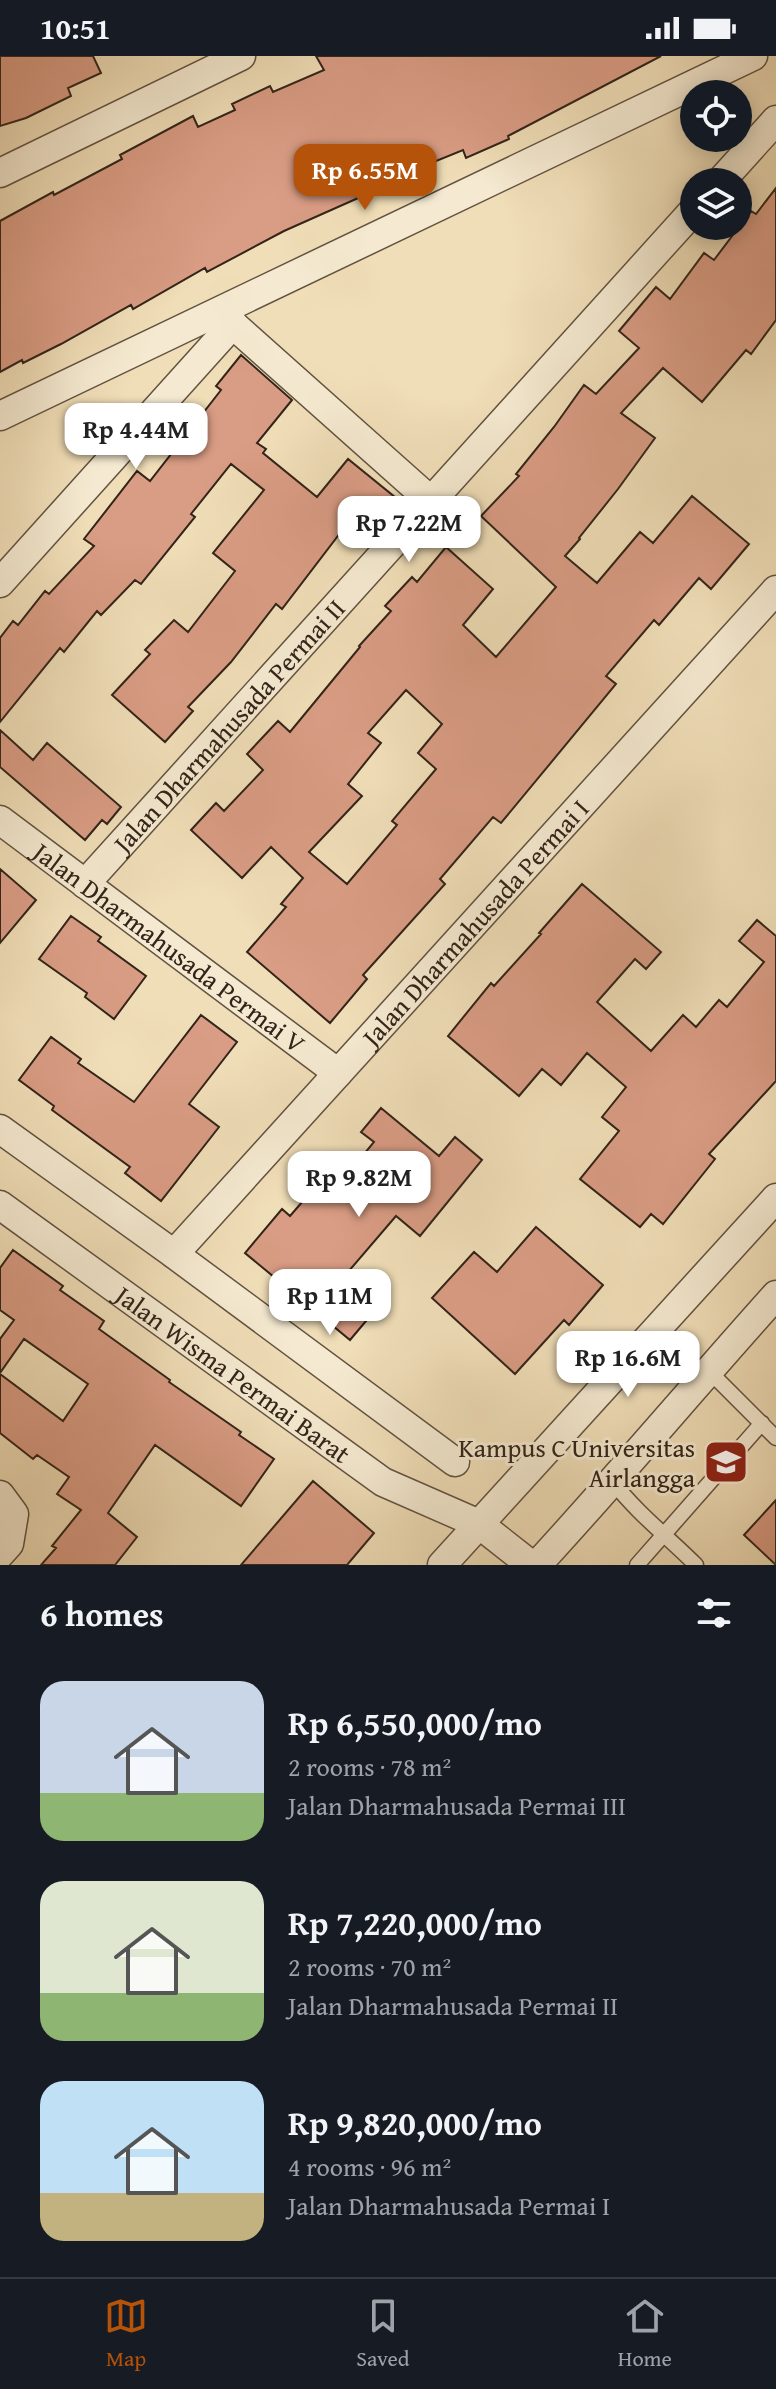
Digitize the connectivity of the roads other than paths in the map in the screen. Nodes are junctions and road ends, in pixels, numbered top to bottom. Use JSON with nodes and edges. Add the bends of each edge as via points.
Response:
{"nodes":[{"id":1,"x":241,"y":56,"type":"edge"},
{"id":2,"x":753,"y":56,"type":"edge"},
{"id":3,"x":776,"y":120,"type":"edge"},
{"id":4,"x":733,"y":168,"type":"edge"},
{"id":5,"x":0,"y":173,"type":"edge"},
{"id":6,"x":680,"y":225,"type":"edge"},
{"id":7,"x":225,"y":318,"type":"junction"},
{"id":8,"x":0,"y":416,"type":"edge"},
{"id":9,"x":431,"y":501,"type":"junction"},
{"id":10,"x":0,"y":583,"type":"edge"},
{"id":11,"x":776,"y":590,"type":"edge"},
{"id":12,"x":0,"y":820,"type":"edge"},
{"id":13,"x":85,"y":884,"type":"junction"},
{"id":14,"x":338,"y":1073,"type":"junction"},
{"id":15,"x":0,"y":1129,"type":"edge"},
{"id":16,"x":776,"y":1198,"type":"edge"},
{"id":17,"x":0,"y":1205,"type":"edge"},
{"id":18,"x":174,"y":1254,"type":"junction"},
{"id":19,"x":776,"y":1295,"type":"edge"},
{"id":20,"x":708,"y":1370,"type":"junction"},
{"id":21,"x":762,"y":1423,"type":"junction"},
{"id":22,"x":776,"y":1438,"type":"edge"},
{"id":23,"x":455,"y":1462,"type":"dead end"},
{"id":24,"x":613,"y":1482,"type":"junction"},
{"id":25,"x":0,"y":1495,"type":"edge"},
{"id":26,"x":479,"y":1524,"type":"junction"},
{"id":27,"x":666,"y":1535,"type":"junction"},
{"id":28,"x":0,"y":1554,"type":"edge"},
{"id":29,"x":442,"y":1565,"type":"edge"},
{"id":30,"x":531,"y":1565,"type":"edge"},
{"id":31,"x":537,"y":1565,"type":"edge"},
{"id":32,"x":637,"y":1565,"type":"edge"},
{"id":33,"x":696,"y":1565,"type":"edge"}],
"edges":[{"from":1,"to":5,"type":"street"},
{"from":2,"to":7,"type":"street"},
{"from":3,"to":4,"type":"street"},
{"from":6,"to":9,"type":"street","name":"Jalan Dharmahusada Permai II"},
{"from":7,"to":8,"type":"street"},
{"from":7,"to":9,"type":"street"},
{"from":7,"to":10,"type":"street"},
{"from":9,"to":13,"type":"street","name":"Jalan Dharmahusada Permai II"},
{"from":11,"to":14,"type":"street","name":"Jalan Dharmahusada Permai I"},
{"from":12,"to":13,"type":"street","name":"Jalan Dharmahusada Permai V"},
{"from":13,"to":14,"type":"street","name":"Jalan Dharmahusada Permai V"},
{"from":14,"to":18,"type":"street","name":"Jalan Dharmahusada Permai I"},
{"from":15,"to":18,"type":"street"},
{"from":16,"to":26,"type":"street"},
{"from":17,"to":26,"type":"street","name":"Jalan Wisma Permai Barat","via":[[383,1482]]},
{"from":18,"to":23,"type":"street"},
{"from":19,"to":20,"type":"street"},
{"from":20,"to":21,"type":"lane"},
{"from":20,"to":24,"type":"street"},
{"from":21,"to":22,"type":"lane"},
{"from":21,"to":27,"type":"lane"},
{"from":24,"to":27,"type":"lane"},
{"from":24,"to":31,"type":"street"},
{"from":25,"to":28,"type":"street","via":[[14,1514],[9,1544]]},
{"from":26,"to":29,"type":"street"},
{"from":26,"to":30,"type":"street","name":"Jalan Wisma Permai Barat"},
{"from":27,"to":32,"type":"lane"},
{"from":27,"to":33,"type":"lane"}]}
